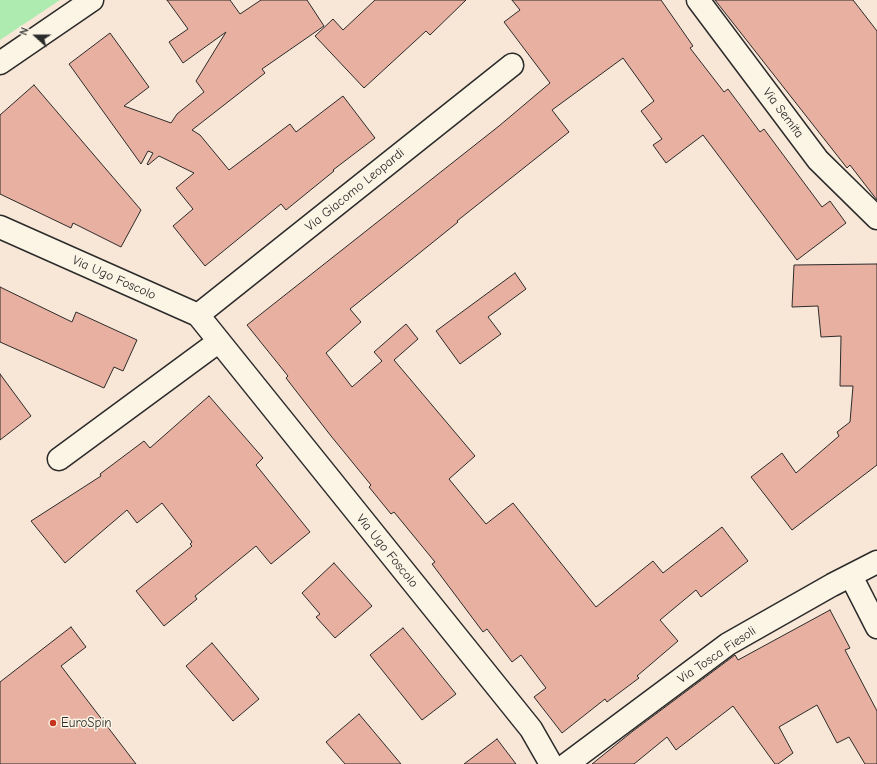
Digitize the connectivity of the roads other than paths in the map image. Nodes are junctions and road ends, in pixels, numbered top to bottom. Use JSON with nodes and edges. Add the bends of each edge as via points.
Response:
{"nodes":[{"id":1,"x":92,"y":0,"type":"edge"},
{"id":2,"x":698,"y":0,"type":"edge"},
{"id":3,"x":0,"y":63,"type":"edge"},
{"id":4,"x":512,"y":65,"type":"dead end"},
{"id":5,"x":877,"y":218,"type":"edge"},
{"id":6,"x":0,"y":227,"type":"edge"},
{"id":7,"x":198,"y":315,"type":"junction"},
{"id":8,"x":218,"y":342,"type":"junction"},
{"id":9,"x":59,"y":459,"type":"dead end"},
{"id":10,"x":877,"y":562,"type":"edge"},
{"id":11,"x":851,"y":576,"type":"junction"},
{"id":12,"x":877,"y":627,"type":"edge"},
{"id":13,"x":551,"y":764,"type":"edge"},
{"id":14,"x":567,"y":764,"type":"edge"}],
"edges":[{"from":1,"to":3,"type":"street"},
{"from":2,"to":5,"type":"street","name":"Via Semita","via":[[818,160]]},
{"from":4,"to":7,"type":"street","name":"Via Giacomo Leopardi"},
{"from":6,"to":7,"type":"street","name":"Via Ugo Foscolo"},
{"from":7,"to":8,"type":"street","name":"Via Ugo Foscolo"},
{"from":8,"to":9,"type":"street"},
{"from":8,"to":13,"type":"street","name":"Via Ugo Foscolo","via":[[531,729]]},
{"from":10,"to":11,"type":"street","name":"Via Tosca Fiesoli"},
{"from":11,"to":12,"type":"street"},
{"from":11,"to":14,"type":"street","name":"Via Tosca Fiesoli","via":[[712,655]]}]}
